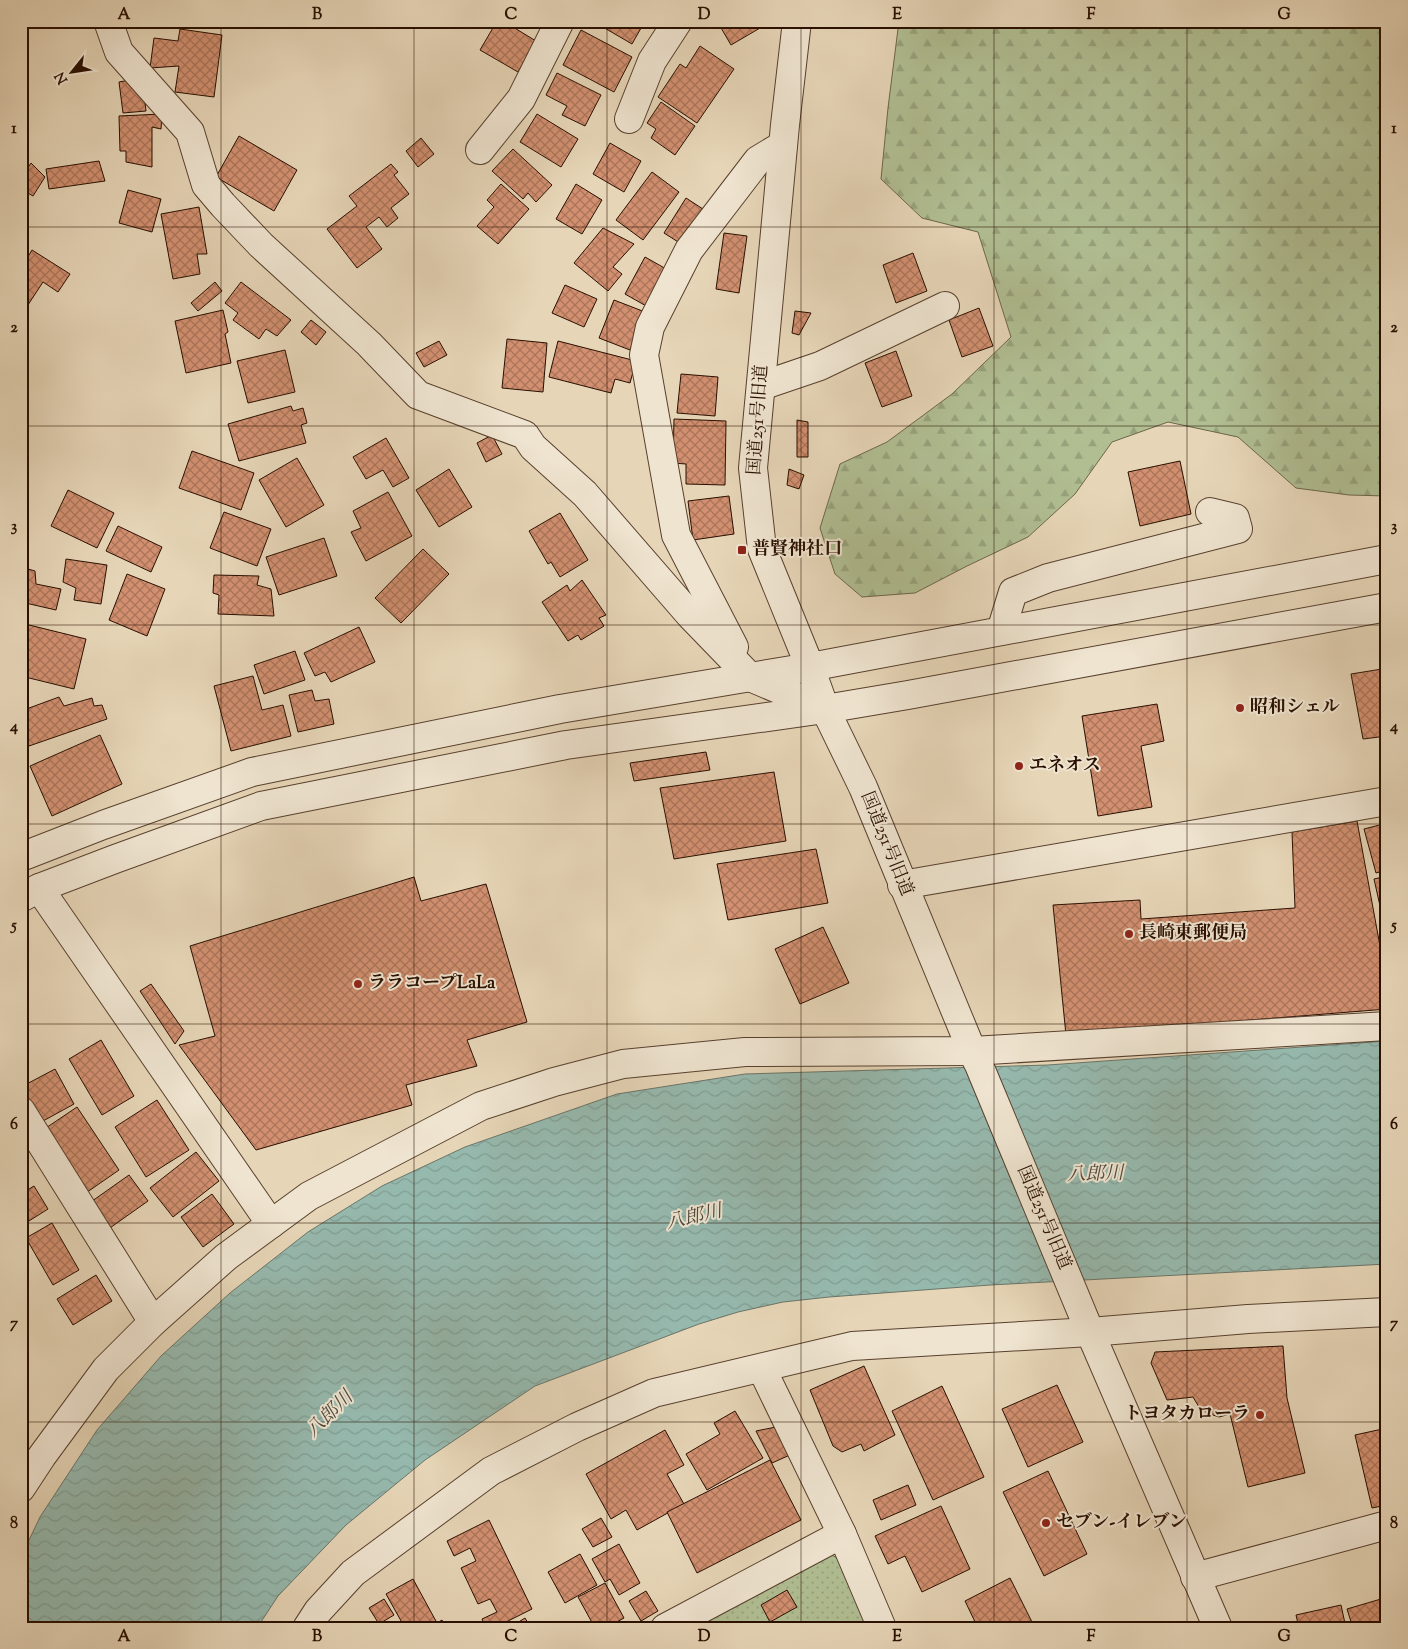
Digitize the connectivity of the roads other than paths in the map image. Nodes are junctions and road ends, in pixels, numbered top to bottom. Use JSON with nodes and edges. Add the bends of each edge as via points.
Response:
{"nodes":[{"id":1,"x":108,"y":21,"type":"edge"},
{"id":2,"x":560,"y":21,"type":"edge"},
{"id":3,"x":678,"y":21,"type":"edge"},
{"id":4,"x":797,"y":21,"type":"edge"},
{"id":5,"x":629,"y":119,"type":"dead end"},
{"id":6,"x":783,"y":145,"type":"junction"},
{"id":7,"x":480,"y":150,"type":"dead end"},
{"id":8,"x":945,"y":306,"type":"dead end"},
{"id":9,"x":761,"y":386,"type":"junction"},
{"id":10,"x":1210,"y":512,"type":"dead end"},
{"id":11,"x":1387,"y":559,"type":"edge"},
{"id":12,"x":1387,"y":607,"type":"edge"},
{"id":13,"x":1001,"y":631,"type":"junction"},
{"id":14,"x":810,"y":667,"type":"junction"},
{"id":15,"x":750,"y":677,"type":"junction"},
{"id":16,"x":824,"y":709,"type":"junction"},
{"id":17,"x":1387,"y":801,"type":"edge"},
{"id":18,"x":21,"y":857,"type":"edge"},
{"id":19,"x":902,"y":885,"type":"junction"},
{"id":20,"x":30,"y":893,"type":"edge"},
{"id":21,"x":1387,"y":1026,"type":"edge"},
{"id":22,"x":975,"y":1058,"type":"junction"},
{"id":23,"x":21,"y":1112,"type":"edge"},
{"id":24,"x":271,"y":1224,"type":"junction"},
{"id":25,"x":1387,"y":1312,"type":"edge"},
{"id":26,"x":153,"y":1322,"type":"junction"},
{"id":27,"x":1090,"y":1332,"type":"junction"},
{"id":28,"x":762,"y":1368,"type":"junction"},
{"id":29,"x":21,"y":1488,"type":"edge"},
{"id":30,"x":1387,"y":1525,"type":"edge"},
{"id":31,"x":842,"y":1534,"type":"junction"},
{"id":32,"x":1196,"y":1577,"type":"junction"},
{"id":33,"x":306,"y":1628,"type":"edge"},
{"id":34,"x":666,"y":1628,"type":"edge"},
{"id":35,"x":882,"y":1628,"type":"edge"},
{"id":36,"x":1218,"y":1628,"type":"edge"}],
"edges":[{"from":1,"to":15,"type":"street","via":[[119,52],[190,132],[206,185],[255,238],[369,344],[418,395],[525,435],[533,447],[585,494],[690,615]]},
{"from":2,"to":7,"type":"street","via":[[520,99]]},
{"from":3,"to":5,"type":"street","via":[[652,61]]},
{"from":4,"to":6,"type":"street","name":"国道251号旧道"},
{"from":6,"to":9,"type":"street","name":"国道251号旧道"},
{"from":6,"to":15,"type":"street","via":[[758,160],[689,250],[650,327],[644,355],[676,535]]},
{"from":8,"to":9,"type":"street","via":[[820,366]]},
{"from":9,"to":14,"type":"street","name":"国道251号旧道","via":[[753,468],[762,549]]},
{"from":10,"to":13,"type":"street","via":[[1235,518],[1238,530],[1048,578],[1013,592]]},
{"from":11,"to":13,"type":"street"},
{"from":12,"to":16,"type":"street"},
{"from":13,"to":14,"type":"street"},
{"from":14,"to":15,"type":"street"},
{"from":14,"to":16,"type":"street","name":"国道251号旧道"},
{"from":15,"to":16,"type":"street"},
{"from":15,"to":18,"type":"street","via":[[560,710],[252,772]]},
{"from":16,"to":19,"type":"street","name":"国道251号旧道","via":[[863,787]]},
{"from":16,"to":20,"type":"street","via":[[566,745],[261,806]]},
{"from":17,"to":19,"type":"street"},
{"from":19,"to":22,"type":"street","name":"国道251号旧道"},
{"from":20,"to":24,"type":"street"},
{"from":21,"to":22,"type":"street"},
{"from":22,"to":24,"type":"street","via":[[745,1052],[622,1064],[481,1106],[310,1196]]},
{"from":22,"to":27,"type":"street","name":"国道251号旧道"},
{"from":23,"to":26,"type":"street"},
{"from":24,"to":26,"type":"street","via":[[226,1257]]},
{"from":25,"to":27,"type":"street"},
{"from":26,"to":29,"type":"street","via":[[106,1369]]},
{"from":27,"to":28,"type":"street","via":[[852,1346]]},
{"from":27,"to":32,"type":"street","name":"国道251号旧道"},
{"from":28,"to":31,"type":"street"},
{"from":28,"to":33,"type":"street","via":[[654,1393],[490,1471],[354,1573]]},
{"from":30,"to":32,"type":"street"},
{"from":31,"to":34,"type":"street"},
{"from":31,"to":35,"type":"street"},
{"from":32,"to":36,"type":"street","name":"国道251号旧道"}]}
